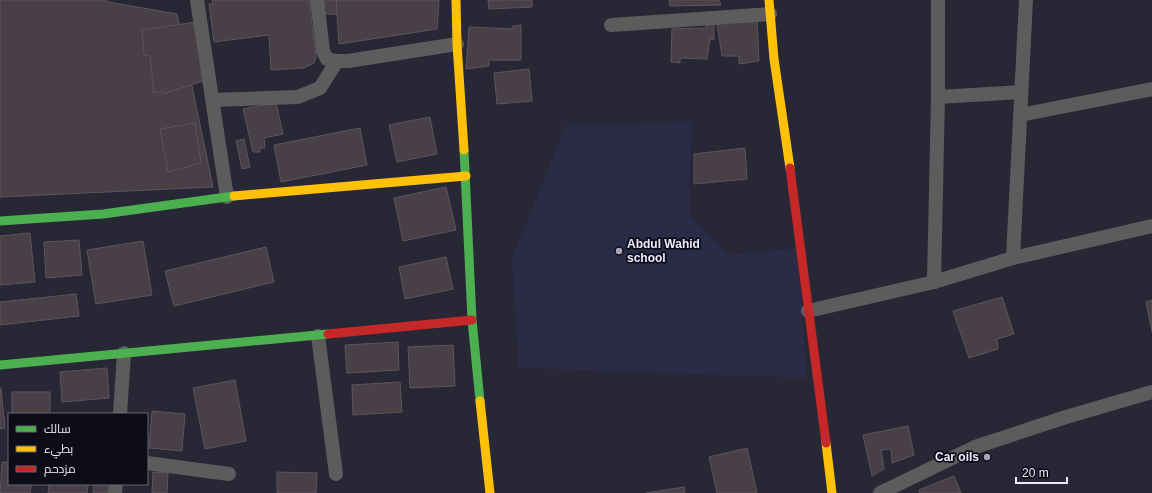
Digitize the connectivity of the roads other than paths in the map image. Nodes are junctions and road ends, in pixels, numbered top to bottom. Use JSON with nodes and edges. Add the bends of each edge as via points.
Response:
{"nodes":[{"id":1,"x":198,"y":0,"type":"edge"},
{"id":2,"x":316,"y":0,"type":"edge"},
{"id":3,"x":456,"y":0,"type":"edge"},
{"id":4,"x":769,"y":0,"type":"edge"},
{"id":5,"x":938,"y":0,"type":"edge"},
{"id":6,"x":1026,"y":0,"type":"edge"},
{"id":7,"x":770,"y":14,"type":"junction"},
{"id":8,"x":611,"y":25,"type":"dead end"},
{"id":9,"x":457,"y":44,"type":"junction"},
{"id":10,"x":337,"y":61,"type":"junction"},
{"id":11,"x":1152,"y":90,"type":"edge"},
{"id":12,"x":1021,"y":92,"type":"junction"},
{"id":13,"x":938,"y":97,"type":"junction"},
{"id":14,"x":213,"y":100,"type":"junction"},
{"id":15,"x":1020,"y":115,"type":"junction"},
{"id":16,"x":466,"y":176,"type":"junction"},
{"id":17,"x":227,"y":197,"type":"junction"},
{"id":18,"x":0,"y":221,"type":"edge"},
{"id":19,"x":1152,"y":226,"type":"edge"},
{"id":20,"x":1013,"y":258,"type":"junction"},
{"id":21,"x":934,"y":282,"type":"junction"},
{"id":22,"x":808,"y":311,"type":"junction"},
{"id":23,"x":472,"y":320,"type":"junction"},
{"id":24,"x":318,"y":336,"type":"junction"},
{"id":25,"x":124,"y":353,"type":"junction"},
{"id":26,"x":0,"y":365,"type":"edge"},
{"id":27,"x":1152,"y":392,"type":"edge"},
{"id":28,"x":120,"y":413,"type":"edge"},
{"id":29,"x":148,"y":464,"type":"edge"},
{"id":30,"x":229,"y":474,"type":"dead end"},
{"id":31,"x":336,"y":474,"type":"dead end"},
{"id":32,"x":490,"y":493,"type":"edge"},
{"id":33,"x":832,"y":493,"type":"edge"},
{"id":34,"x":880,"y":493,"type":"edge"}],
"edges":[{"from":1,"to":14,"type":"street"},
{"from":2,"to":10,"type":"street","via":[[323,51],[327,59]]},
{"from":3,"to":9,"type":"street"},
{"from":4,"to":7,"type":"street"},
{"from":5,"to":13,"type":"street"},
{"from":6,"to":12,"type":"street"},
{"from":7,"to":8,"type":"street"},
{"from":7,"to":22,"type":"street"},
{"from":9,"to":10,"type":"street"},
{"from":9,"to":16,"type":"street"},
{"from":10,"to":14,"type":"street","via":[[320,88],[298,97]]},
{"from":11,"to":15,"type":"street"},
{"from":12,"to":13,"type":"street"},
{"from":12,"to":15,"type":"street"},
{"from":13,"to":21,"type":"street"},
{"from":14,"to":17,"type":"street"},
{"from":15,"to":20,"type":"street"},
{"from":16,"to":17,"type":"street"},
{"from":16,"to":23,"type":"street"},
{"from":17,"to":18,"type":"street","via":[[103,214]]},
{"from":19,"to":20,"type":"street"},
{"from":20,"to":21,"type":"street"},
{"from":21,"to":22,"type":"street"},
{"from":22,"to":33,"type":"street"},
{"from":23,"to":24,"type":"street"},
{"from":23,"to":32,"type":"street"},
{"from":24,"to":25,"type":"street"},
{"from":24,"to":31,"type":"street"},
{"from":25,"to":26,"type":"street"},
{"from":25,"to":28,"type":"street"},
{"from":27,"to":34,"type":"street","via":[[975,447]]},
{"from":29,"to":30,"type":"street"}]}
